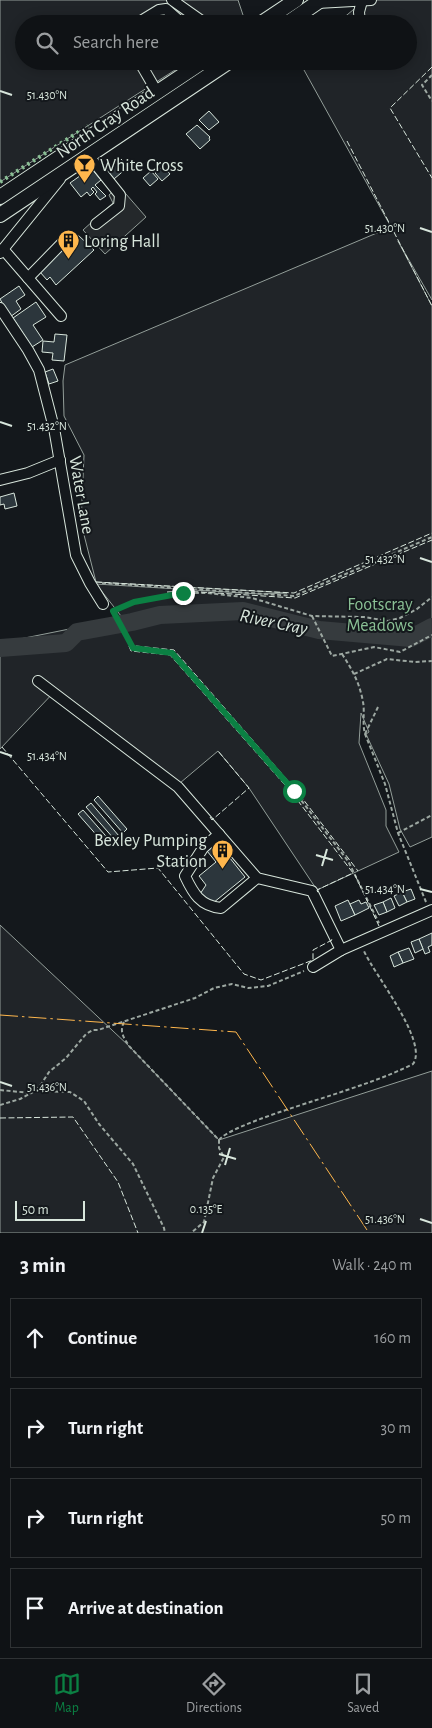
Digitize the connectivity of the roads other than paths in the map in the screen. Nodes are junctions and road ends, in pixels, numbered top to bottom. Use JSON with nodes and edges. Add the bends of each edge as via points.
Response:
{"nodes":[{"id":1,"x":172,"y":0,"type":"edge"},
{"id":2,"x":296,"y":0,"type":"edge"},
{"id":3,"x":366,"y":0,"type":"edge"},
{"id":4,"x":319,"y":2,"type":"edge"},
{"id":5,"x":151,"y":15,"type":"edge"},
{"id":6,"x":173,"y":15,"type":"edge"},
{"id":7,"x":190,"y":15,"type":"edge"},
{"id":8,"x":274,"y":15,"type":"edge"},
{"id":9,"x":300,"y":15,"type":"edge"},
{"id":10,"x":359,"y":15,"type":"edge"},
{"id":11,"x":145,"y":70,"type":"edge"},
{"id":12,"x":191,"y":70,"type":"edge"},
{"id":13,"x":217,"y":70,"type":"edge"},
{"id":14,"x":158,"y":92,"type":"junction"},
{"id":15,"x":89,"y":156,"type":"junction"},
{"id":16,"x":66,"y":170,"type":"junction"},
{"id":17,"x":0,"y":197,"type":"edge"},
{"id":18,"x":0,"y":215,"type":"edge"},
{"id":19,"x":96,"y":224,"type":"dead end"},
{"id":20,"x":68,"y":236,"type":"dead end"},
{"id":21,"x":2,"y":251,"type":"edge"},
{"id":22,"x":28,"y":278,"type":"junction"},
{"id":23,"x":0,"y":308,"type":"edge"},
{"id":24,"x":61,"y":316,"type":"dead end"},
{"id":25,"x":60,"y":460,"type":"junction"},
{"id":26,"x":0,"y":480,"type":"edge"},
{"id":27,"x":103,"y":604,"type":"dead end"},
{"id":28,"x":38,"y":680,"type":"dead end"},
{"id":29,"x":219,"y":834,"type":"junction"},
{"id":30,"x":257,"y":878,"type":"junction"},
{"id":31,"x":431,"y":911,"type":"edge"},
{"id":32,"x":341,"y":950,"type":"junction"},
{"id":33,"x":314,"y":967,"type":"road end"}],
"edges":[{"from":1,"to":7,"type":"street"},
{"from":2,"to":8,"type":"main road"},
{"from":3,"to":4,"type":"street"},
{"from":3,"to":10,"type":"street"},
{"from":4,"to":9,"type":"main road"},
{"from":5,"to":6,"type":"street","via":[[166,9]]},
{"from":11,"to":14,"type":"street"},
{"from":12,"to":14,"type":"main road","name":"North Cray Road"},
{"from":13,"to":15,"type":"main road","name":"North Cray Road"},
{"from":14,"to":17,"type":"main road","name":"North Cray Road"},
{"from":15,"to":16,"type":"main road","name":"North Cray Road"},
{"from":15,"to":19,"type":"street","via":[[120,195],[119,206]]},
{"from":16,"to":18,"type":"main road","name":"North Cray Road"},
{"from":16,"to":21,"type":"street"},
{"from":20,"to":22,"type":"street"},
{"from":21,"to":22,"type":"street"},
{"from":22,"to":24,"type":"street"},
{"from":23,"to":25,"type":"street","name":"Water Lane","via":[[39,370]]},
{"from":25,"to":26,"type":"street"},
{"from":25,"to":27,"type":"street","name":"Water Lane","via":[[75,555]]},
{"from":28,"to":29,"type":"street","via":[[178,787]]},
{"from":29,"to":30,"type":"street"},
{"from":29,"to":30,"type":"street","via":[[203,848],[185,876],[193,893],[209,907],[221,908]]},
{"from":30,"to":32,"type":"street","via":[[312,891]]},
{"from":31,"to":32,"type":"street"},
{"from":32,"to":33,"type":"street"}]}
